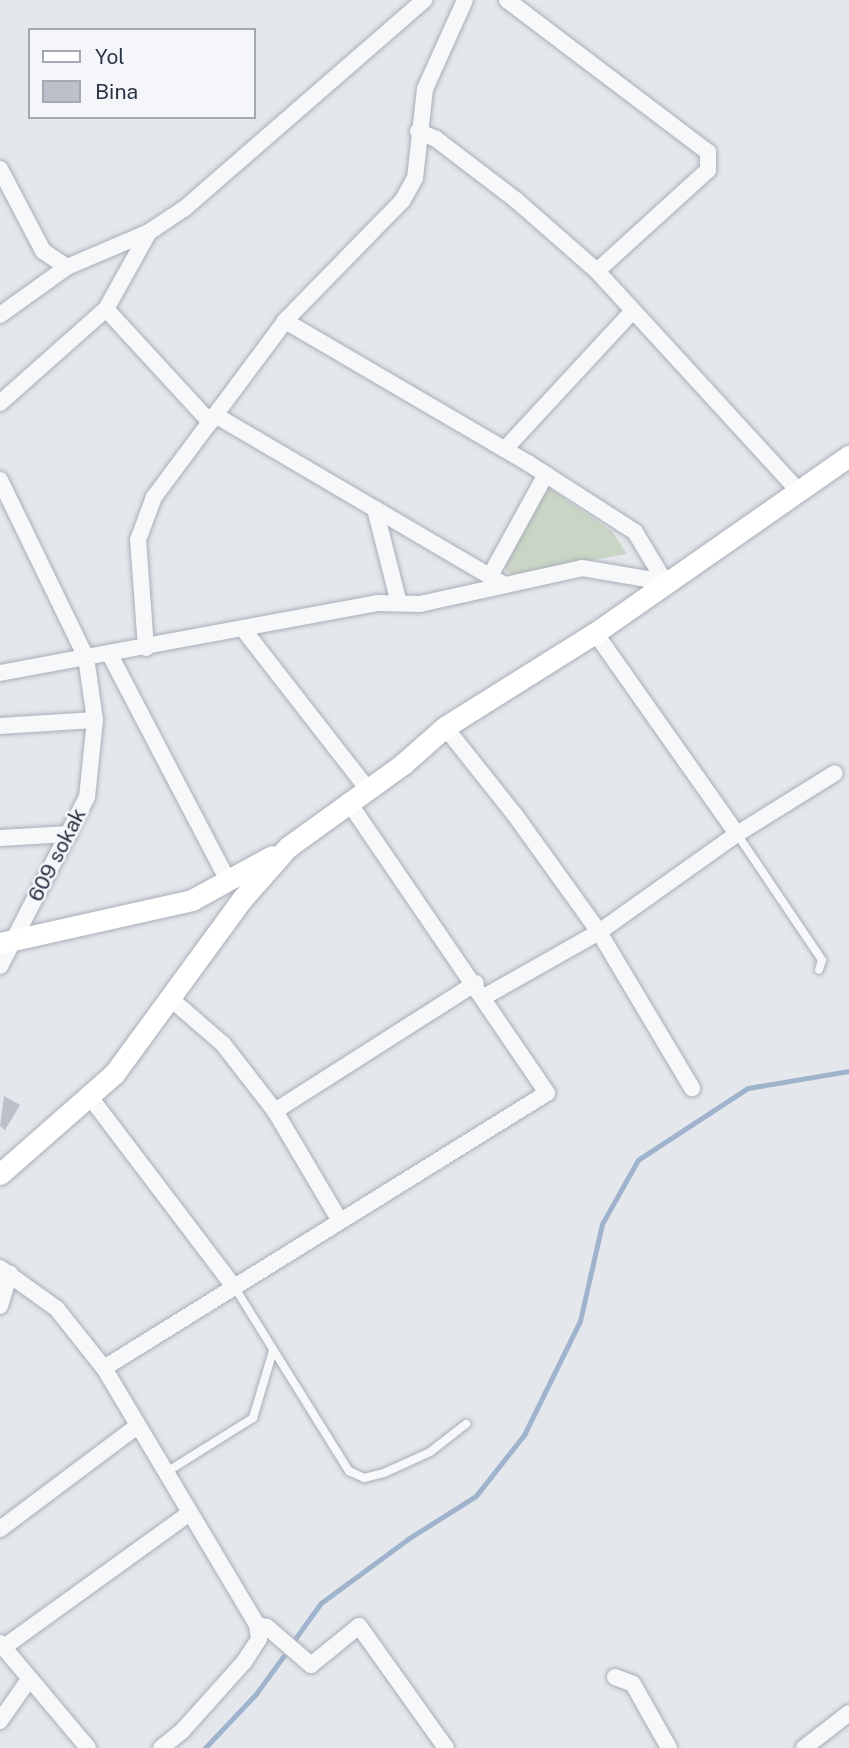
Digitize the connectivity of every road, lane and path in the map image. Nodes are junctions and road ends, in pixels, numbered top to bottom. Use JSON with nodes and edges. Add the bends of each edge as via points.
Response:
{"nodes":[{"id":1,"x":424,"y":0,"type":"edge"},
{"id":2,"x":465,"y":0,"type":"edge"},
{"id":3,"x":507,"y":0,"type":"edge"},
{"id":4,"x":418,"y":131,"type":"junction"},
{"id":5,"x":0,"y":169,"type":"edge"},
{"id":6,"x":149,"y":232,"type":"junction"},
{"id":7,"x":67,"y":267,"type":"junction"},
{"id":8,"x":597,"y":271,"type":"junction"},
{"id":9,"x":106,"y":309,"type":"junction"},
{"id":10,"x":633,"y":311,"type":"junction"},
{"id":11,"x":0,"y":315,"type":"edge"},
{"id":12,"x":285,"y":321,"type":"junction"},
{"id":13,"x":0,"y":403,"type":"edge"},
{"id":14,"x":212,"y":418,"type":"junction"},
{"id":15,"x":505,"y":449,"type":"junction"},
{"id":16,"x":849,"y":456,"type":"edge"},
{"id":17,"x":546,"y":474,"type":"junction"},
{"id":18,"x":0,"y":480,"type":"edge"},
{"id":19,"x":798,"y":490,"type":"junction"},
{"id":20,"x":375,"y":509,"type":"junction"},
{"id":21,"x":490,"y":576,"type":"junction"},
{"id":22,"x":665,"y":582,"type":"junction"},
{"id":23,"x":505,"y":585,"type":"junction"},
{"id":24,"x":399,"y":603,"type":"junction"},
{"id":25,"x":243,"y":629,"type":"junction"},
{"id":26,"x":595,"y":634,"type":"junction"},
{"id":27,"x":146,"y":648,"type":"junction"},
{"id":28,"x":109,"y":653,"type":"junction"},
{"id":29,"x":86,"y":657,"type":"junction"},
{"id":30,"x":0,"y":673,"type":"edge"},
{"id":31,"x":95,"y":720,"type":"junction"},
{"id":32,"x":0,"y":726,"type":"edge"},
{"id":33,"x":445,"y":727,"type":"junction"},
{"id":34,"x":835,"y":773,"type":"dead end"},
{"id":35,"x":367,"y":788,"type":"junction"},
{"id":36,"x":348,"y":801,"type":"junction"},
{"id":37,"x":69,"y":834,"type":"junction"},
{"id":38,"x":737,"y":834,"type":"junction"},
{"id":39,"x":0,"y":838,"type":"edge"},
{"id":40,"x":288,"y":847,"type":"junction"},
{"id":41,"x":229,"y":881,"type":"junction"},
{"id":42,"x":599,"y":932,"type":"junction"},
{"id":43,"x":7,"y":942,"type":"edge"},
{"id":44,"x":0,"y":965,"type":"edge"},
{"id":45,"x":819,"y":970,"type":"dead end"},
{"id":46,"x":480,"y":990,"type":"junction"},
{"id":47,"x":171,"y":999,"type":"junction"},
{"id":48,"x":692,"y":1088,"type":"dead end"},
{"id":49,"x":90,"y":1097,"type":"junction"},
{"id":50,"x":275,"y":1111,"type":"junction"},
{"id":51,"x":0,"y":1174,"type":"edge"},
{"id":52,"x":340,"y":1221,"type":"junction"},
{"id":53,"x":5,"y":1271,"type":"edge"},
{"id":54,"x":235,"y":1289,"type":"junction"},
{"id":55,"x":0,"y":1306,"type":"edge"},
{"id":56,"x":273,"y":1351,"type":"junction"},
{"id":57,"x":104,"y":1368,"type":"junction"},
{"id":58,"x":466,"y":1424,"type":"dead end"},
{"id":59,"x":137,"y":1426,"type":"junction"},
{"id":60,"x":165,"y":1473,"type":"junction"},
{"id":61,"x":190,"y":1513,"type":"junction"},
{"id":62,"x":0,"y":1530,"type":"edge"},
{"id":63,"x":257,"y":1625,"type":"junction"},
{"id":64,"x":2,"y":1645,"type":"edge"},
{"id":65,"x":615,"y":1677,"type":"dead end"},
{"id":66,"x":30,"y":1678,"type":"junction"},
{"id":67,"x":849,"y":1713,"type":"edge"},
{"id":68,"x":0,"y":1721,"type":"edge"},
{"id":69,"x":89,"y":1748,"type":"edge"},
{"id":70,"x":161,"y":1748,"type":"edge"},
{"id":71,"x":446,"y":1748,"type":"edge"},
{"id":72,"x":669,"y":1748,"type":"edge"},
{"id":73,"x":804,"y":1748,"type":"edge"}],
"edges":[{"from":1,"to":6,"type":"street","via":[[185,208]]},
{"from":2,"to":4,"type":"street","via":[[425,89]]},
{"from":3,"to":8,"type":"street","via":[[708,152],[708,170]]},
{"from":4,"to":8,"type":"street","via":[[436,139],[516,200]]},
{"from":4,"to":12,"type":"street","via":[[415,178],[402,201]]},
{"from":5,"to":7,"type":"street","via":[[43,251]]},
{"from":6,"to":7,"type":"street"},
{"from":6,"to":9,"type":"street"},
{"from":7,"to":11,"type":"street"},
{"from":8,"to":10,"type":"street"},
{"from":9,"to":13,"type":"street"},
{"from":9,"to":14,"type":"street"},
{"from":10,"to":15,"type":"street"},
{"from":10,"to":19,"type":"street"},
{"from":12,"to":14,"type":"street"},
{"from":12,"to":15,"type":"street"},
{"from":14,"to":20,"type":"street"},
{"from":14,"to":27,"type":"street","via":[[154,497],[138,540]]},
{"from":15,"to":17,"type":"street"},
{"from":16,"to":19,"type":"main road"},
{"from":17,"to":21,"type":"street"},
{"from":17,"to":22,"type":"street","via":[[635,532]]},
{"from":18,"to":29,"type":"street","name":"609 sokak"},
{"from":19,"to":22,"type":"main road"},
{"from":20,"to":21,"type":"street"},
{"from":20,"to":24,"type":"street"},
{"from":21,"to":23,"type":"street"},
{"from":22,"to":23,"type":"street","via":[[582,568]]},
{"from":22,"to":26,"type":"main road"},
{"from":23,"to":24,"type":"street","via":[[420,604]]},
{"from":24,"to":25,"type":"street","via":[[377,603]]},
{"from":25,"to":27,"type":"street"},
{"from":25,"to":35,"type":"street"},
{"from":26,"to":33,"type":"main road"},
{"from":26,"to":38,"type":"street"},
{"from":27,"to":28,"type":"street"},
{"from":28,"to":29,"type":"street"},
{"from":28,"to":41,"type":"street"},
{"from":29,"to":30,"type":"street"},
{"from":29,"to":31,"type":"street","name":"609 sokak"},
{"from":31,"to":32,"type":"street"},
{"from":31,"to":37,"type":"street","name":"609 sokak","via":[[87,797]]},
{"from":33,"to":35,"type":"main road"},
{"from":33,"to":42,"type":"street"},
{"from":34,"to":38,"type":"street"},
{"from":35,"to":36,"type":"main road"},
{"from":36,"to":40,"type":"main road"},
{"from":36,"to":46,"type":"street"},
{"from":37,"to":39,"type":"street"},
{"from":37,"to":43,"type":"street","name":"609 sokak"},
{"from":38,"to":42,"type":"street"},
{"from":38,"to":45,"type":"lane","via":[[822,960]]},
{"from":40,"to":41,"type":"main road"},
{"from":40,"to":47,"type":"main road","via":[[242,899]]},
{"from":41,"to":43,"type":"main road","via":[[192,901]]},
{"from":42,"to":46,"type":"street"},
{"from":42,"to":48,"type":"street"},
{"from":43,"to":44,"type":"street","name":"609 sokak"},
{"from":46,"to":50,"type":"street"},
{"from":46,"to":52,"type":"street","via":[[547,1093]]},
{"from":47,"to":49,"type":"main road","via":[[114,1074]]},
{"from":47,"to":50,"type":"street","via":[[223,1044]]},
{"from":49,"to":51,"type":"main road"},
{"from":49,"to":54,"type":"street"},
{"from":50,"to":52,"type":"street"},
{"from":52,"to":54,"type":"street"},
{"from":53,"to":55,"type":"street"},
{"from":53,"to":57,"type":"street","via":[[57,1309]]},
{"from":54,"to":56,"type":"lane"},
{"from":54,"to":57,"type":"street"},
{"from":56,"to":58,"type":"lane","via":[[349,1471],[364,1478],[430,1452]]},
{"from":56,"to":60,"type":"lane","via":[[253,1418]]},
{"from":57,"to":59,"type":"street"},
{"from":59,"to":60,"type":"street"},
{"from":59,"to":62,"type":"street"},
{"from":60,"to":61,"type":"street"},
{"from":61,"to":63,"type":"street"},
{"from":61,"to":64,"type":"street"},
{"from":63,"to":70,"type":"street","via":[[259,1639],[244,1662]]},
{"from":63,"to":71,"type":"street","via":[[267,1627],[311,1665],[359,1626]]},
{"from":64,"to":66,"type":"street"},
{"from":65,"to":72,"type":"street","via":[[632,1684]]},
{"from":66,"to":68,"type":"street"},
{"from":66,"to":69,"type":"street"},
{"from":67,"to":73,"type":"street"}]}
